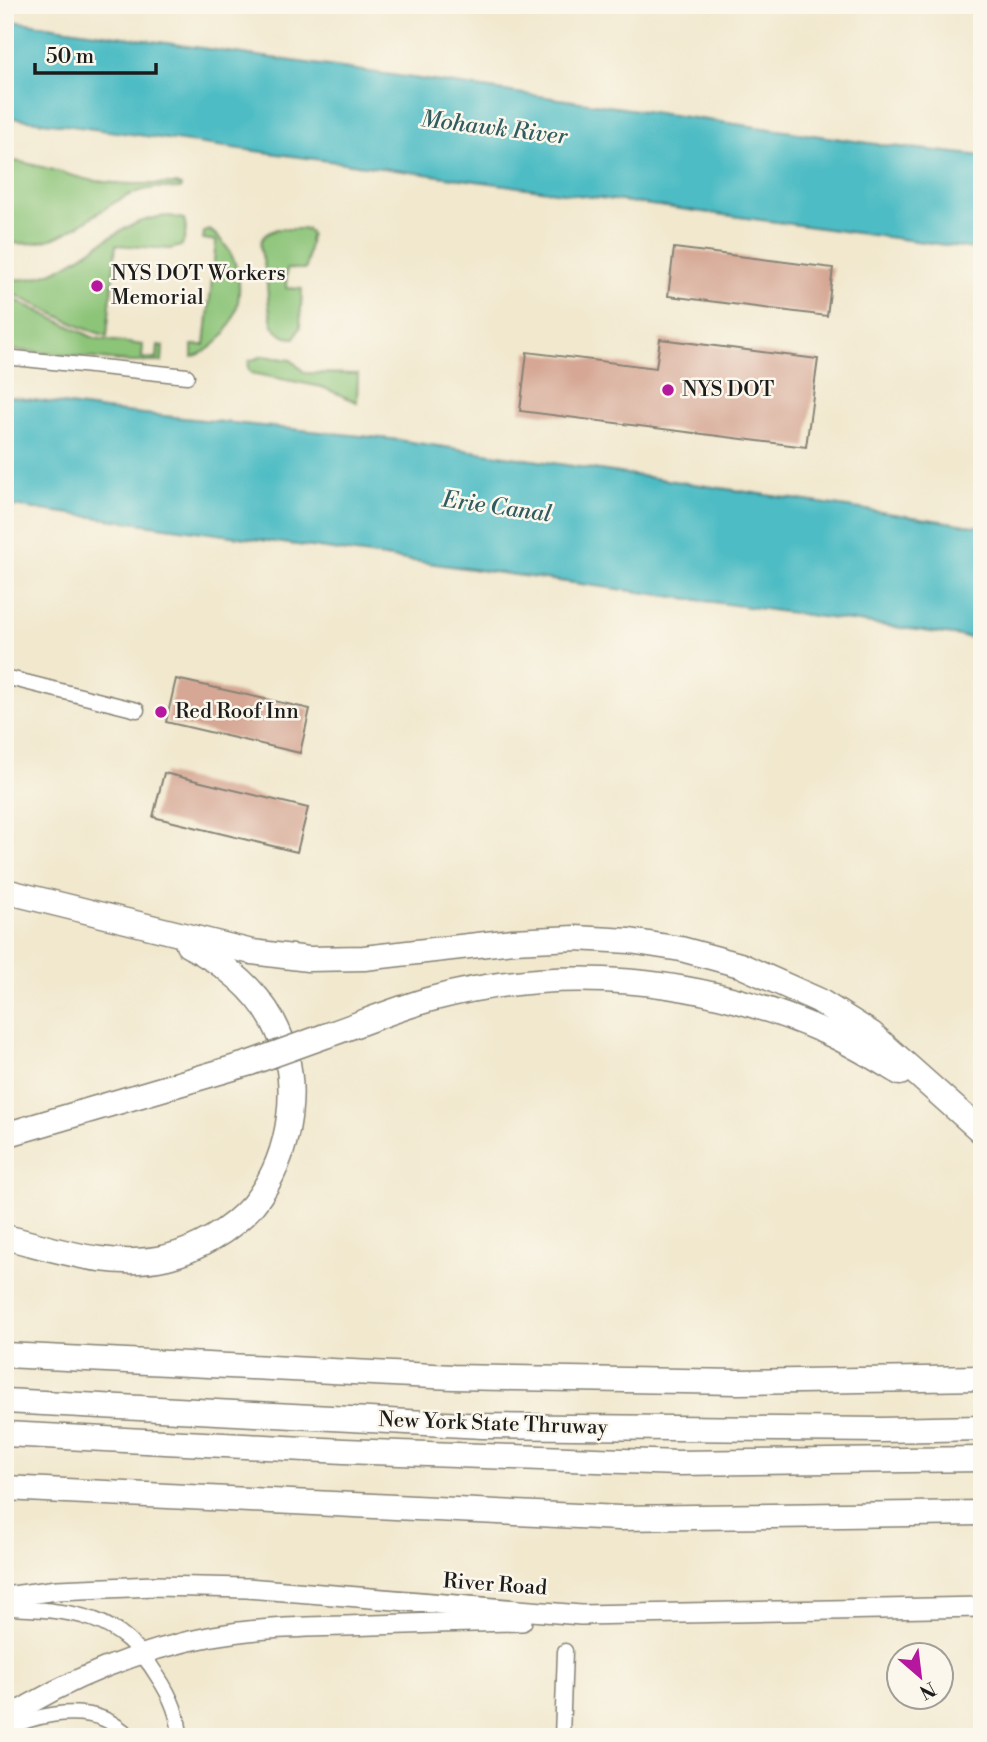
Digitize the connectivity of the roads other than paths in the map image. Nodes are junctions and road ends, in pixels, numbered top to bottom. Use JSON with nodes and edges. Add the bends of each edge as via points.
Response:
{"nodes":[{"id":1,"x":5,"y":357,"type":"edge"},
{"id":2,"x":187,"y":376,"type":"dead end"},
{"id":3,"x":5,"y":677,"type":"edge"},
{"id":4,"x":137,"y":710,"type":"dead end"},
{"id":5,"x":5,"y":891,"type":"edge"},
{"id":6,"x":153,"y":927,"type":"junction"},
{"id":7,"x":940,"y":1096,"type":"junction"},
{"id":8,"x":982,"y":1132,"type":"edge"},
{"id":9,"x":5,"y":1135,"type":"edge"},
{"id":10,"x":5,"y":1237,"type":"edge"},
{"id":11,"x":5,"y":1354,"type":"edge"},
{"id":12,"x":982,"y":1378,"type":"edge"},
{"id":13,"x":5,"y":1401,"type":"edge"},
{"id":14,"x":982,"y":1428,"type":"edge"},
{"id":15,"x":5,"y":1434,"type":"edge"},
{"id":16,"x":982,"y":1459,"type":"edge"},
{"id":17,"x":5,"y":1489,"type":"edge"},
{"id":18,"x":982,"y":1513,"type":"edge"},
{"id":19,"x":5,"y":1597,"type":"edge"},
{"id":20,"x":982,"y":1606,"type":"edge"},
{"id":21,"x":5,"y":1608,"type":"edge"},
{"id":22,"x":581,"y":1615,"type":"junction"},
{"id":23,"x":565,"y":1651,"type":"dead end"},
{"id":24,"x":144,"y":1654,"type":"junction"},
{"id":25,"x":5,"y":1718,"type":"edge"},
{"id":26,"x":5,"y":1729,"type":"edge"},
{"id":27,"x":132,"y":1737,"type":"edge"},
{"id":28,"x":180,"y":1737,"type":"edge"},
{"id":29,"x":562,"y":1737,"type":"edge"}],
"edges":[{"from":1,"to":2,"type":"street"},
{"from":3,"to":4,"type":"street"},
{"from":5,"to":6,"type":"highway"},
{"from":6,"to":7,"type":"highway","via":[[308,959],[575,938],[681,949],[740,965],[818,1000],[872,1034]]},
{"from":6,"to":10,"type":"highway","via":[[235,974],[275,1024],[289,1063],[291,1089],[288,1128],[273,1172],[252,1206],[229,1227],[193,1249],[166,1258],[124,1262],[87,1258]]},
{"from":7,"to":8,"type":"highway"},
{"from":7,"to":9,"type":"highway","bridge":true,"via":[[822,1030],[739,1000],[637,981],[559,979],[430,999],[250,1063]]},
{"from":11,"to":12,"type":"highway","via":[[453,1377],[738,1382]]},
{"from":13,"to":14,"type":"highway","name":"New York State Thruway","via":[[482,1426]]},
{"from":15,"to":16,"type":"highway","name":"New York State Thruway","via":[[664,1462]]},
{"from":17,"to":18,"type":"highway","via":[[619,1518]]},
{"from":19,"to":22,"type":"main road","name":"River Road","via":[[154,1586],[247,1588]]},
{"from":20,"to":22,"type":"main road","name":"River Road"},
{"from":21,"to":24,"type":"street","via":[[85,1616],[123,1633]]},
{"from":22,"to":24,"type":"main road","via":[[528,1621],[264,1629],[211,1636]]},
{"from":23,"to":29,"type":"street"},
{"from":24,"to":25,"type":"main road","via":[[95,1671]]},
{"from":24,"to":28,"type":"street","via":[[171,1697]]},
{"from":26,"to":27,"type":"street","via":[[42,1716],[79,1715],[104,1719]]}]}
